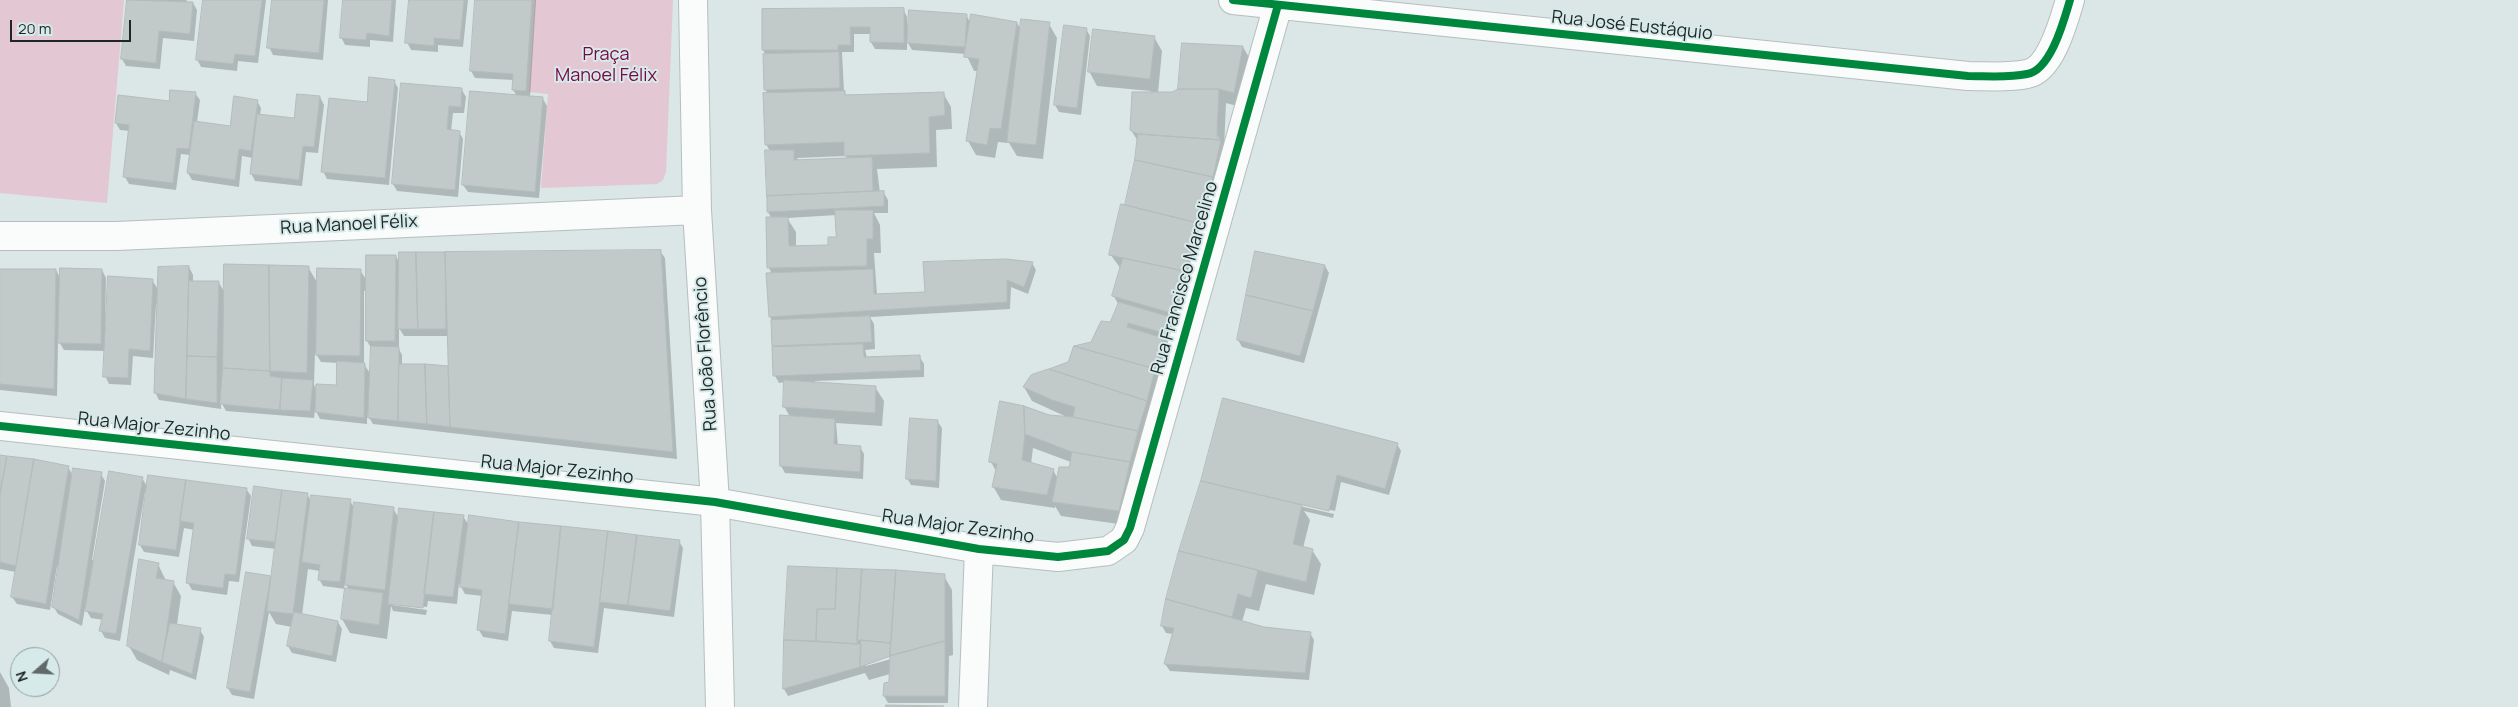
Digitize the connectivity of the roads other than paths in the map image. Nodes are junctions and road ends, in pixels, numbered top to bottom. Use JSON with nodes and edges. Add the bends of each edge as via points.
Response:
{"nodes":[{"id":1,"x":693,"y":0,"type":"edge"},
{"id":2,"x":1233,"y":0,"type":"edge"},
{"id":3,"x":2070,"y":0,"type":"edge"},
{"id":4,"x":1278,"y":5,"type":"junction"},
{"id":5,"x":697,"y":210,"type":"junction"},
{"id":6,"x":0,"y":236,"type":"edge"},
{"id":7,"x":0,"y":426,"type":"edge"},
{"id":8,"x":715,"y":502,"type":"junction"},
{"id":9,"x":979,"y":549,"type":"junction"},
{"id":10,"x":1108,"y":551,"type":"joint"},
{"id":11,"x":720,"y":707,"type":"edge"},
{"id":12,"x":973,"y":707,"type":"edge"}],
"edges":[{"from":1,"to":5,"type":"street","name":"Rua João Florêncio"},
{"from":2,"to":4,"type":"street","name":"Rua José Eustáquio"},
{"from":3,"to":4,"type":"street","name":"Rua José Eustáquio","via":[[2058,37],[2043,64],[2028,74],[1968,76]]},
{"from":4,"to":10,"type":"street","name":"Rua Francisco Marcelino","via":[[1130,528],[1124,540]]},
{"from":5,"to":6,"type":"street","name":"Rua Manoel Félix","via":[[117,236]]},
{"from":5,"to":8,"type":"street","name":"Rua João Florêncio"},
{"from":7,"to":8,"type":"street","name":"Rua Major Zezinho"},
{"from":8,"to":9,"type":"street","name":"Rua Major Zezinho"},
{"from":8,"to":11,"type":"street","name":"Rua João Florêncio"},
{"from":9,"to":10,"type":"street","name":"Rua Major Zezinho","via":[[1058,557]]},
{"from":9,"to":12,"type":"street"}]}
